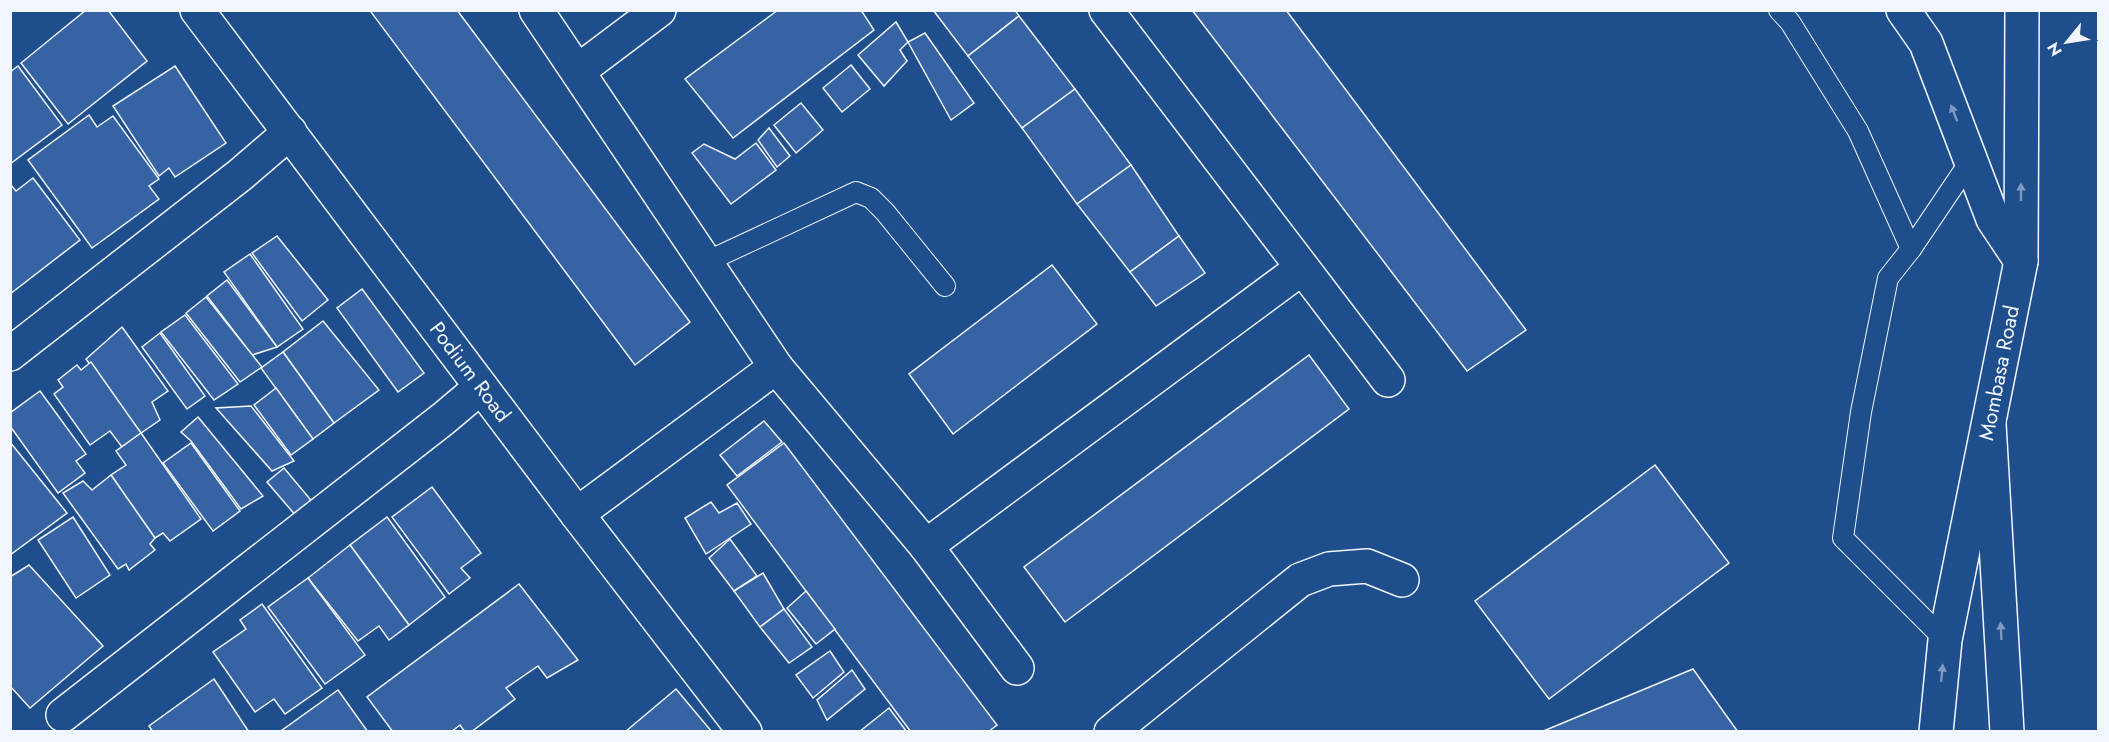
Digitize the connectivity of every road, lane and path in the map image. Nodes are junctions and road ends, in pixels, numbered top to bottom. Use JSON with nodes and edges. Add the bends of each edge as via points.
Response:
{"nodes":[{"id":1,"x":197,"y":10,"type":"edge"},
{"id":2,"x":536,"y":10,"type":"edge"},
{"id":3,"x":659,"y":10,"type":"edge"},
{"id":4,"x":1106,"y":10,"type":"edge"},
{"id":5,"x":1779,"y":10,"type":"edge"},
{"id":6,"x":1903,"y":10,"type":"edge"},
{"id":7,"x":2022,"y":10,"type":"edge"},
{"id":8,"x":578,"y":72,"type":"junction"},
{"id":9,"x":290,"y":132,"type":"junction"},
{"id":10,"x":1971,"y":160,"type":"junction"},
{"id":11,"x":1911,"y":249,"type":"junction"},
{"id":12,"x":2021,"y":261,"type":"junction"},
{"id":13,"x":706,"y":262,"type":"junction"},
{"id":14,"x":1302,"y":268,"type":"junction"},
{"id":15,"x":945,"y":286,"type":"dead end"},
{"id":16,"x":10,"y":354,"type":"edge"},
{"id":17,"x":776,"y":367,"type":"junction"},
{"id":18,"x":1388,"y":380,"type":"dead end"},
{"id":19,"x":481,"y":387,"type":"junction"},
{"id":20,"x":1989,"y":424,"type":"junction"},
{"id":21,"x":577,"y":514,"type":"junction"},
{"id":22,"x":926,"y":546,"type":"junction"},
{"id":23,"x":1402,"y":580,"type":"dead end"},
{"id":24,"x":1946,"y":640,"type":"junction"},
{"id":25,"x":1017,"y":668,"type":"dead end"},
{"id":26,"x":63,"y":715,"type":"dead end"},
{"id":27,"x":745,"y":732,"type":"edge"},
{"id":28,"x":1111,"y":732,"type":"edge"},
{"id":29,"x":1936,"y":732,"type":"edge"},
{"id":30,"x":2007,"y":732,"type":"edge"}],
"edges":[{"from":1,"to":9,"type":"main road","name":"Podium Road"},
{"from":2,"to":8,"type":"main road"},
{"from":3,"to":8,"type":"main road"},
{"from":4,"to":14,"type":"main road"},
{"from":5,"to":11,"type":"lane","via":[[1858,131]]},
{"from":10,"to":6,"type":"main road","one_way":true,"via":[[1926,43]]},
{"from":12,"to":7,"type":"main road","name":"Mombasa Road","one_way":true},
{"from":8,"to":13,"type":"main road"},
{"from":9,"to":16,"type":"main road"},
{"from":9,"to":19,"type":"main road","name":"Podium Road"},
{"from":10,"to":11,"type":"lane"},
{"from":10,"to":12,"type":"main road","via":[[1993,219]]},
{"from":11,"to":24,"type":"lane","via":[[1888,278],[1861,412],[1843,538]]},
{"from":12,"to":20,"type":"main road","name":"Mombasa Road"},
{"from":13,"to":15,"type":"lane","via":[[856,192],[871,198],[885,212]]},
{"from":13,"to":17,"type":"main road"},
{"from":14,"to":18,"type":"main road"},
{"from":14,"to":22,"type":"main road"},
{"from":17,"to":21,"type":"main road"},
{"from":17,"to":22,"type":"main road"},
{"from":19,"to":21,"type":"main road","name":"Podium Road"},
{"from":19,"to":26,"type":"main road"},
{"from":20,"to":24,"type":"main road","name":"Mombasa Road"},
{"from":30,"to":20,"type":"main road","one_way":true},
{"from":21,"to":27,"type":"main road","name":"Podium Road"},
{"from":22,"to":25,"type":"main road"},
{"from":23,"to":28,"type":"main road","via":[[1367,566],[1329,568],[1300,580]]},
{"from":29,"to":24,"type":"main road","name":"Mombasa Road","one_way":true}]}
